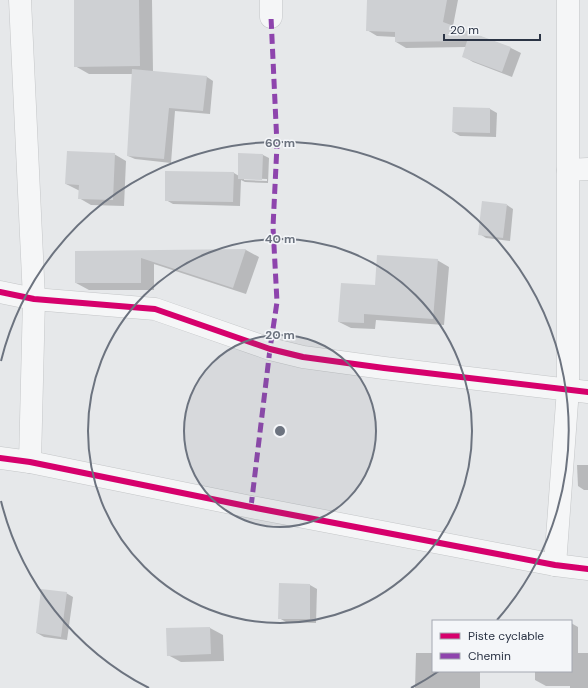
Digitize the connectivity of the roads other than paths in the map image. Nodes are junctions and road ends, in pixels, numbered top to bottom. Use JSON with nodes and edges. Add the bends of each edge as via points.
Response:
{"nodes":[{"id":1,"x":20,"y":0,"type":"edge"},
{"id":2,"x":568,"y":0,"type":"edge"},
{"id":3,"x":578,"y":169,"type":"edge"},
{"id":4,"x":0,"y":292,"type":"edge"},
{"id":5,"x":34,"y":299,"type":"junction"},
{"id":6,"x":578,"y":391,"type":"edge"},
{"id":7,"x":0,"y":458,"type":"edge"},
{"id":8,"x":30,"y":462,"type":"junction"},
{"id":9,"x":555,"y":565,"type":"junction"},
{"id":10,"x":588,"y":569,"type":"edge"}],
"edges":[{"from":1,"to":5,"type":"street"},
{"from":2,"to":3,"type":"street"},
{"from":3,"to":6,"type":"street"},
{"from":4,"to":5,"type":"street"},
{"from":5,"to":6,"type":"street","via":[[155,309],[270,349],[303,357]]},
{"from":5,"to":8,"type":"street"},
{"from":6,"to":9,"type":"street"},
{"from":7,"to":8,"type":"street"},
{"from":8,"to":9,"type":"street"},
{"from":9,"to":10,"type":"street"}]}
